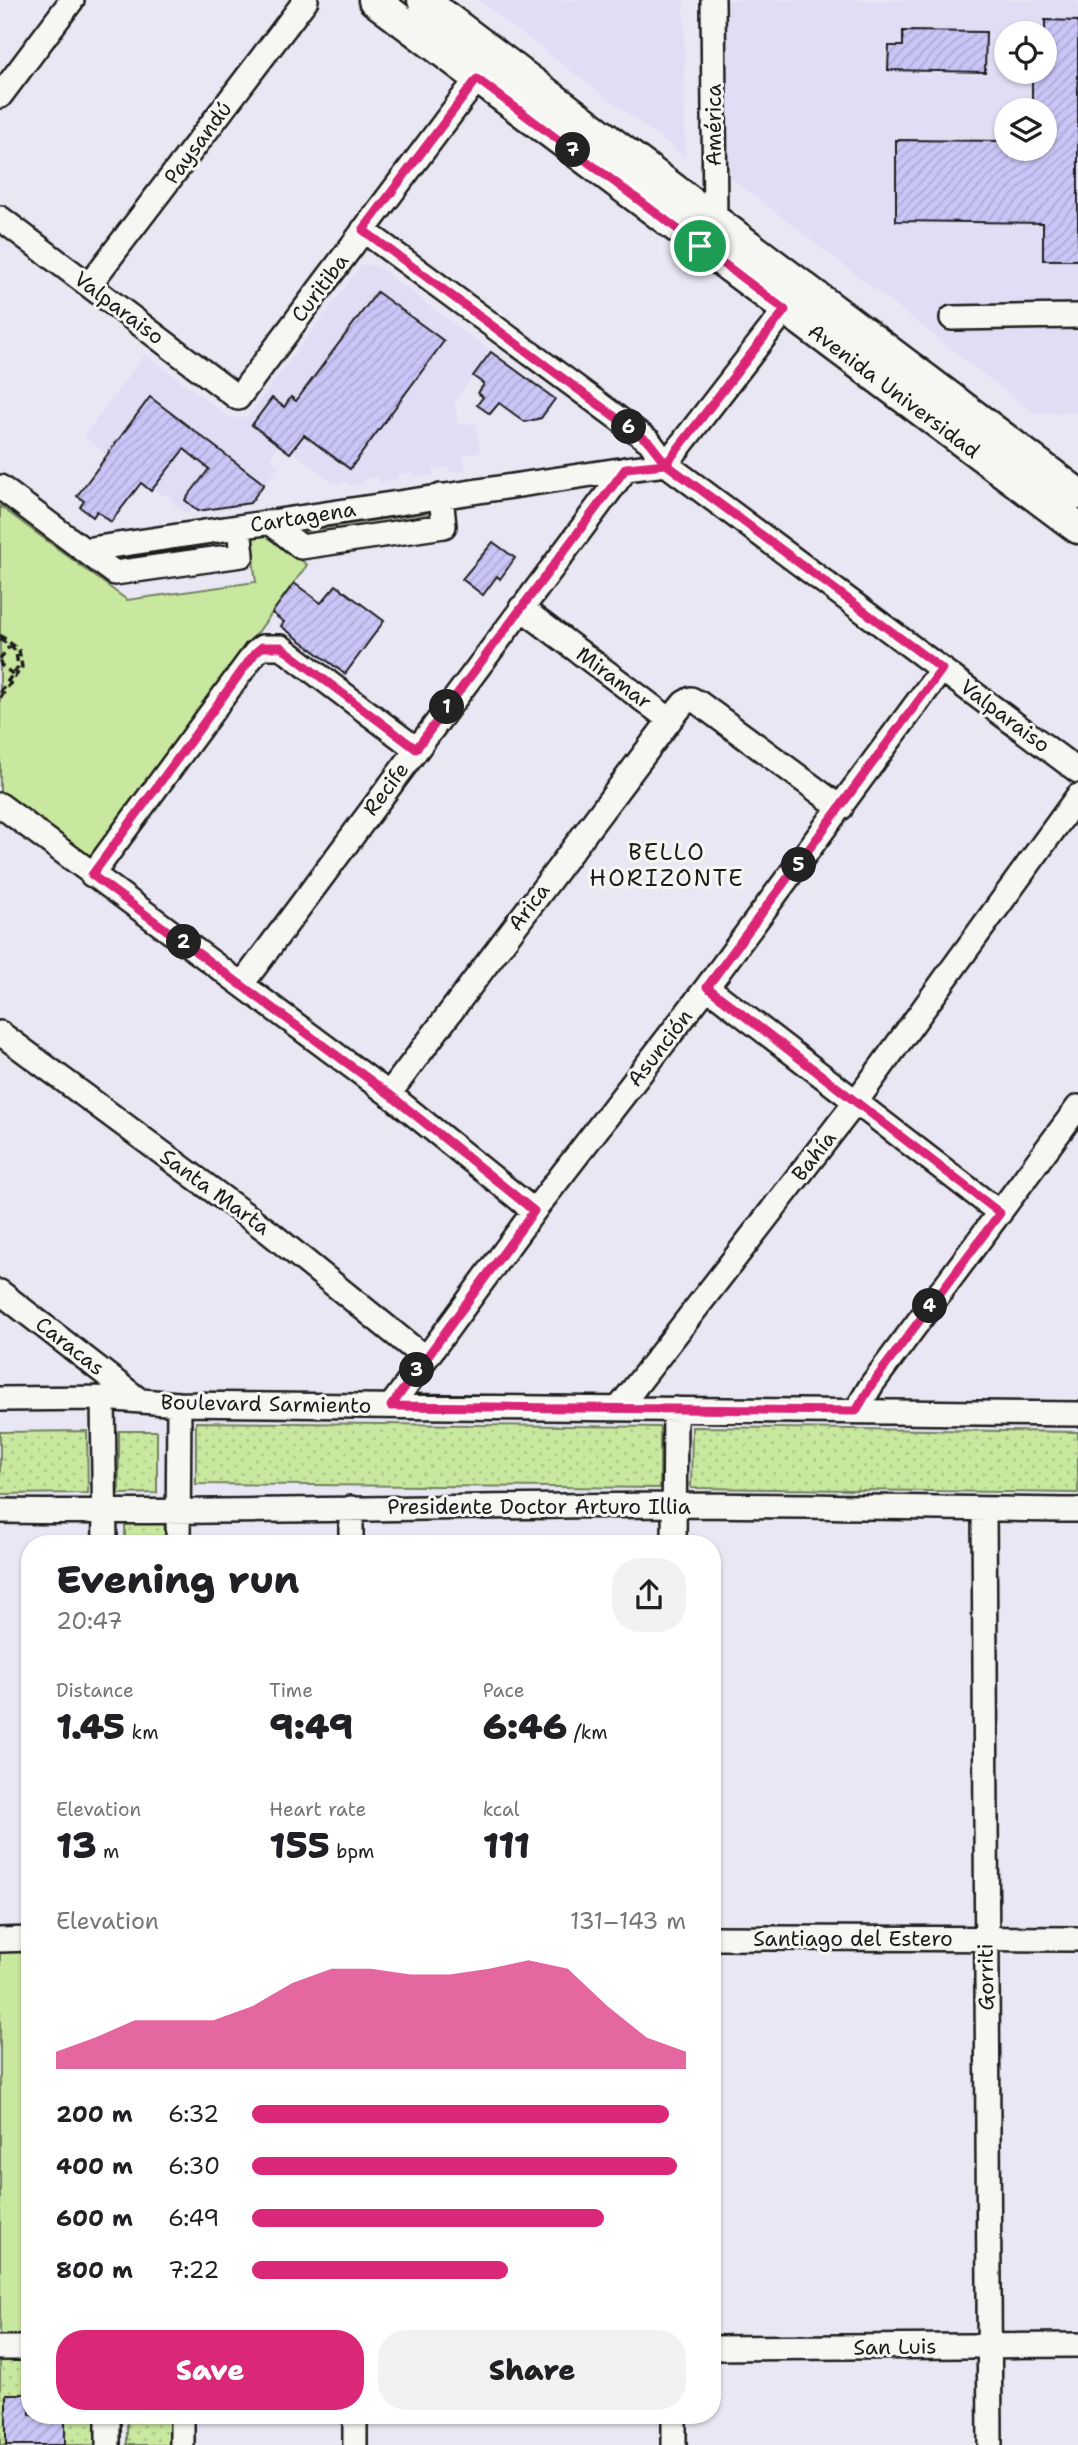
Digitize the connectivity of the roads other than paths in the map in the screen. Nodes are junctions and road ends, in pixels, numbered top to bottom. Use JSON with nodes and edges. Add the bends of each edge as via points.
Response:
{"nodes":[{"id":1,"x":72,"y":0,"type":"edge"},
{"id":2,"x":306,"y":0,"type":"edge"},
{"id":3,"x":374,"y":0,"type":"edge"},
{"id":4,"x":424,"y":0,"type":"edge"},
{"id":5,"x":713,"y":0,"type":"edge"},
{"id":6,"x":477,"y":79,"type":"junction"},
{"id":7,"x":0,"y":96,"type":"edge"},
{"id":8,"x":0,"y":218,"type":"edge"},
{"id":9,"x":363,"y":230,"type":"junction"},
{"id":10,"x":708,"y":234,"type":"junction"},
{"id":11,"x":89,"y":285,"type":"junction"},
{"id":12,"x":794,"y":299,"type":"junction"},
{"id":13,"x":1078,"y":316,"type":"edge"},
{"id":14,"x":952,"y":318,"type":"dead end"},
{"id":15,"x":238,"y":398,"type":"joint"},
{"id":16,"x":666,"y":464,"type":"junction"},
{"id":17,"x":626,"y":468,"type":"junction"},
{"id":18,"x":0,"y":487,"type":"edge"},
{"id":19,"x":1078,"y":494,"type":"edge"},
{"id":20,"x":1078,"y":528,"type":"edge"},
{"id":21,"x":521,"y":608,"type":"junction"},
{"id":22,"x":942,"y":669,"type":"junction"},
{"id":23,"x":670,"y":720,"type":"junction"},
{"id":24,"x":416,"y":749,"type":"junction"},
{"id":25,"x":1078,"y":771,"type":"edge"},
{"id":26,"x":1078,"y":796,"type":"edge"},
{"id":27,"x":0,"y":805,"type":"edge"},
{"id":28,"x":841,"y":808,"type":"junction"},
{"id":29,"x":92,"y":875,"type":"junction"},
{"id":30,"x":242,"y":984,"type":"junction"},
{"id":31,"x":707,"y":987,"type":"junction"},
{"id":32,"x":0,"y":1033,"type":"edge"},
{"id":33,"x":389,"y":1094,"type":"junction"},
{"id":34,"x":855,"y":1103,"type":"junction"},
{"id":35,"x":1078,"y":1107,"type":"edge"},
{"id":36,"x":534,"y":1211,"type":"junction"},
{"id":37,"x":1000,"y":1213,"type":"junction"},
{"id":38,"x":0,"y":1292,"type":"edge"},
{"id":39,"x":425,"y":1358,"type":"junction"},
{"id":40,"x":103,"y":1398,"type":"junction"},
{"id":41,"x":0,"y":1399,"type":"edge"},
{"id":42,"x":139,"y":1400,"type":"junction"},
{"id":43,"x":179,"y":1404,"type":"junction"},
{"id":44,"x":391,"y":1406,"type":"junction"},
{"id":45,"x":618,"y":1409,"type":"junction"},
{"id":46,"x":675,"y":1409,"type":"junction"},
{"id":47,"x":856,"y":1411,"type":"junction"},
{"id":48,"x":1078,"y":1414,"type":"edge"},
{"id":49,"x":675,"y":1506,"type":"junction"},
{"id":50,"x":351,"y":1508,"type":"junction"},
{"id":51,"x":984,"y":1509,"type":"junction"},
{"id":52,"x":1078,"y":1510,"type":"edge"},
{"id":53,"x":0,"y":1511,"type":"edge"},
{"id":54,"x":105,"y":1513,"type":"junction"},
{"id":55,"x":178,"y":1513,"type":"junction"},
{"id":56,"x":105,"y":1535,"type":"edge"},
{"id":57,"x":178,"y":1535,"type":"edge"},
{"id":58,"x":351,"y":1535,"type":"edge"},
{"id":59,"x":674,"y":1535,"type":"edge"},
{"id":60,"x":721,"y":1938,"type":"edge"},
{"id":61,"x":21,"y":1939,"type":"edge"},
{"id":62,"x":1078,"y":1939,"type":"edge"},
{"id":63,"x":0,"y":1940,"type":"edge"},
{"id":64,"x":986,"y":1940,"type":"junction"},
{"id":65,"x":1078,"y":2345,"type":"edge"},
{"id":66,"x":990,"y":2346,"type":"junction"},
{"id":67,"x":0,"y":2348,"type":"edge"},
{"id":68,"x":21,"y":2348,"type":"edge"},
{"id":69,"x":721,"y":2348,"type":"edge"},
{"id":70,"x":108,"y":2424,"type":"edge"},
{"id":71,"x":182,"y":2424,"type":"edge"},
{"id":72,"x":355,"y":2424,"type":"edge"},
{"id":73,"x":674,"y":2424,"type":"edge"},
{"id":74,"x":108,"y":2445,"type":"edge"},
{"id":75,"x":182,"y":2445,"type":"edge"},
{"id":76,"x":355,"y":2445,"type":"edge"},
{"id":77,"x":674,"y":2445,"type":"edge"},
{"id":78,"x":990,"y":2445,"type":"edge"}],
"edges":[{"from":1,"to":7,"type":"street"},
{"from":2,"to":11,"type":"street","name":"Paysandú"},
{"from":3,"to":6,"type":"main road","name":"Avenida Universidad"},
{"from":4,"to":10,"type":"main road","name":"Avenida Universidad"},
{"from":5,"to":10,"type":"street","name":"América"},
{"from":6,"to":9,"type":"street","name":"Curitiba"},
{"from":6,"to":10,"type":"main road","name":"Avenida Universidad"},
{"from":8,"to":11,"type":"street","name":"Valparaiso"},
{"from":9,"to":15,"type":"street","name":"Curitiba"},
{"from":9,"to":16,"type":"street","name":"Valparaiso","via":[[649,442]]},
{"from":10,"to":12,"type":"main road","name":"Avenida Universidad"},
{"from":11,"to":15,"type":"street","name":"Valparaiso"},
{"from":12,"to":16,"type":"street"},
{"from":12,"to":19,"type":"main road","name":"Avenida Universidad"},
{"from":12,"to":20,"type":"main road","name":"Avenida Universidad"},
{"from":13,"to":14,"type":"street"},
{"from":16,"to":17,"type":"street"},
{"from":16,"to":22,"type":"street","name":"Valparaiso"},
{"from":17,"to":18,"type":"street","name":"Cartagena","via":[[84,550]]},
{"from":17,"to":21,"type":"street","name":"Recife"},
{"from":21,"to":23,"type":"street","name":"Miramar"},
{"from":21,"to":24,"type":"street","name":"Recife"},
{"from":22,"to":25,"type":"street","name":"Valparaiso"},
{"from":22,"to":28,"type":"street","name":"Asunción"},
{"from":23,"to":28,"type":"street","name":"Miramar","via":[[684,703],[691,699],[699,703]]},
{"from":23,"to":33,"type":"street","name":"Arica"},
{"from":24,"to":29,"type":"street","via":[[281,647],[262,647]]},
{"from":24,"to":30,"type":"street","name":"Recife"},
{"from":26,"to":34,"type":"street","name":"Bahía"},
{"from":27,"to":29,"type":"street"},
{"from":28,"to":31,"type":"street","name":"Asunción"},
{"from":29,"to":30,"type":"street"},
{"from":30,"to":33,"type":"street"},
{"from":31,"to":34,"type":"street"},
{"from":31,"to":36,"type":"street","name":"Asunción"},
{"from":32,"to":39,"type":"street","name":"Santa Marta","via":[[269,1232]]},
{"from":33,"to":36,"type":"street"},
{"from":34,"to":37,"type":"street"},
{"from":34,"to":45,"type":"street","name":"Bahía"},
{"from":35,"to":37,"type":"street"},
{"from":36,"to":39,"type":"street","name":"Asunción"},
{"from":37,"to":47,"type":"street"},
{"from":38,"to":42,"type":"street","name":"Caracas"},
{"from":39,"to":44,"type":"street","name":"Asunción"},
{"from":40,"to":41,"type":"street","name":"Boulevard Sarmiento"},
{"from":40,"to":42,"type":"street","name":"Boulevard Sarmiento"},
{"from":40,"to":54,"type":"street"},
{"from":42,"to":43,"type":"street","name":"Boulevard Sarmiento"},
{"from":43,"to":44,"type":"street","name":"Boulevard Sarmiento"},
{"from":43,"to":55,"type":"street"},
{"from":44,"to":45,"type":"street","name":"Boulevard Sarmiento"},
{"from":45,"to":46,"type":"street","name":"Boulevard Sarmiento"},
{"from":46,"to":47,"type":"street","name":"Boulevard Sarmiento"},
{"from":46,"to":49,"type":"street"},
{"from":47,"to":48,"type":"street","name":"Boulevard Sarmiento"},
{"from":49,"to":50,"type":"street","name":"Presidente Doctor Arturo Illia"},
{"from":49,"to":51,"type":"street","name":"Presidente Doctor Arturo Illia"},
{"from":49,"to":59,"type":"street"},
{"from":50,"to":55,"type":"street","name":"Presidente Doctor Arturo Illia"},
{"from":50,"to":58,"type":"street"},
{"from":51,"to":52,"type":"street","name":"Presidente Doctor Arturo Illia"},
{"from":51,"to":64,"type":"street","name":"Gorriti"},
{"from":53,"to":54,"type":"street","name":"Presidente Doctor Arturo Illia"},
{"from":54,"to":55,"type":"street","name":"Presidente Doctor Arturo Illia"},
{"from":54,"to":56,"type":"street"},
{"from":55,"to":57,"type":"street"},
{"from":60,"to":64,"type":"street","name":"Santiago del Estero"},
{"from":61,"to":63,"type":"street"},
{"from":62,"to":64,"type":"street","name":"Santiago del Estero"},
{"from":64,"to":66,"type":"street","name":"Gorriti"},
{"from":65,"to":66,"type":"street","name":"San Luis"},
{"from":66,"to":69,"type":"street","name":"San Luis"},
{"from":66,"to":78,"type":"street","name":"Gorriti"},
{"from":67,"to":68,"type":"street"},
{"from":70,"to":74,"type":"street"},
{"from":71,"to":75,"type":"street"},
{"from":72,"to":76,"type":"street"},
{"from":73,"to":77,"type":"street"}]}
